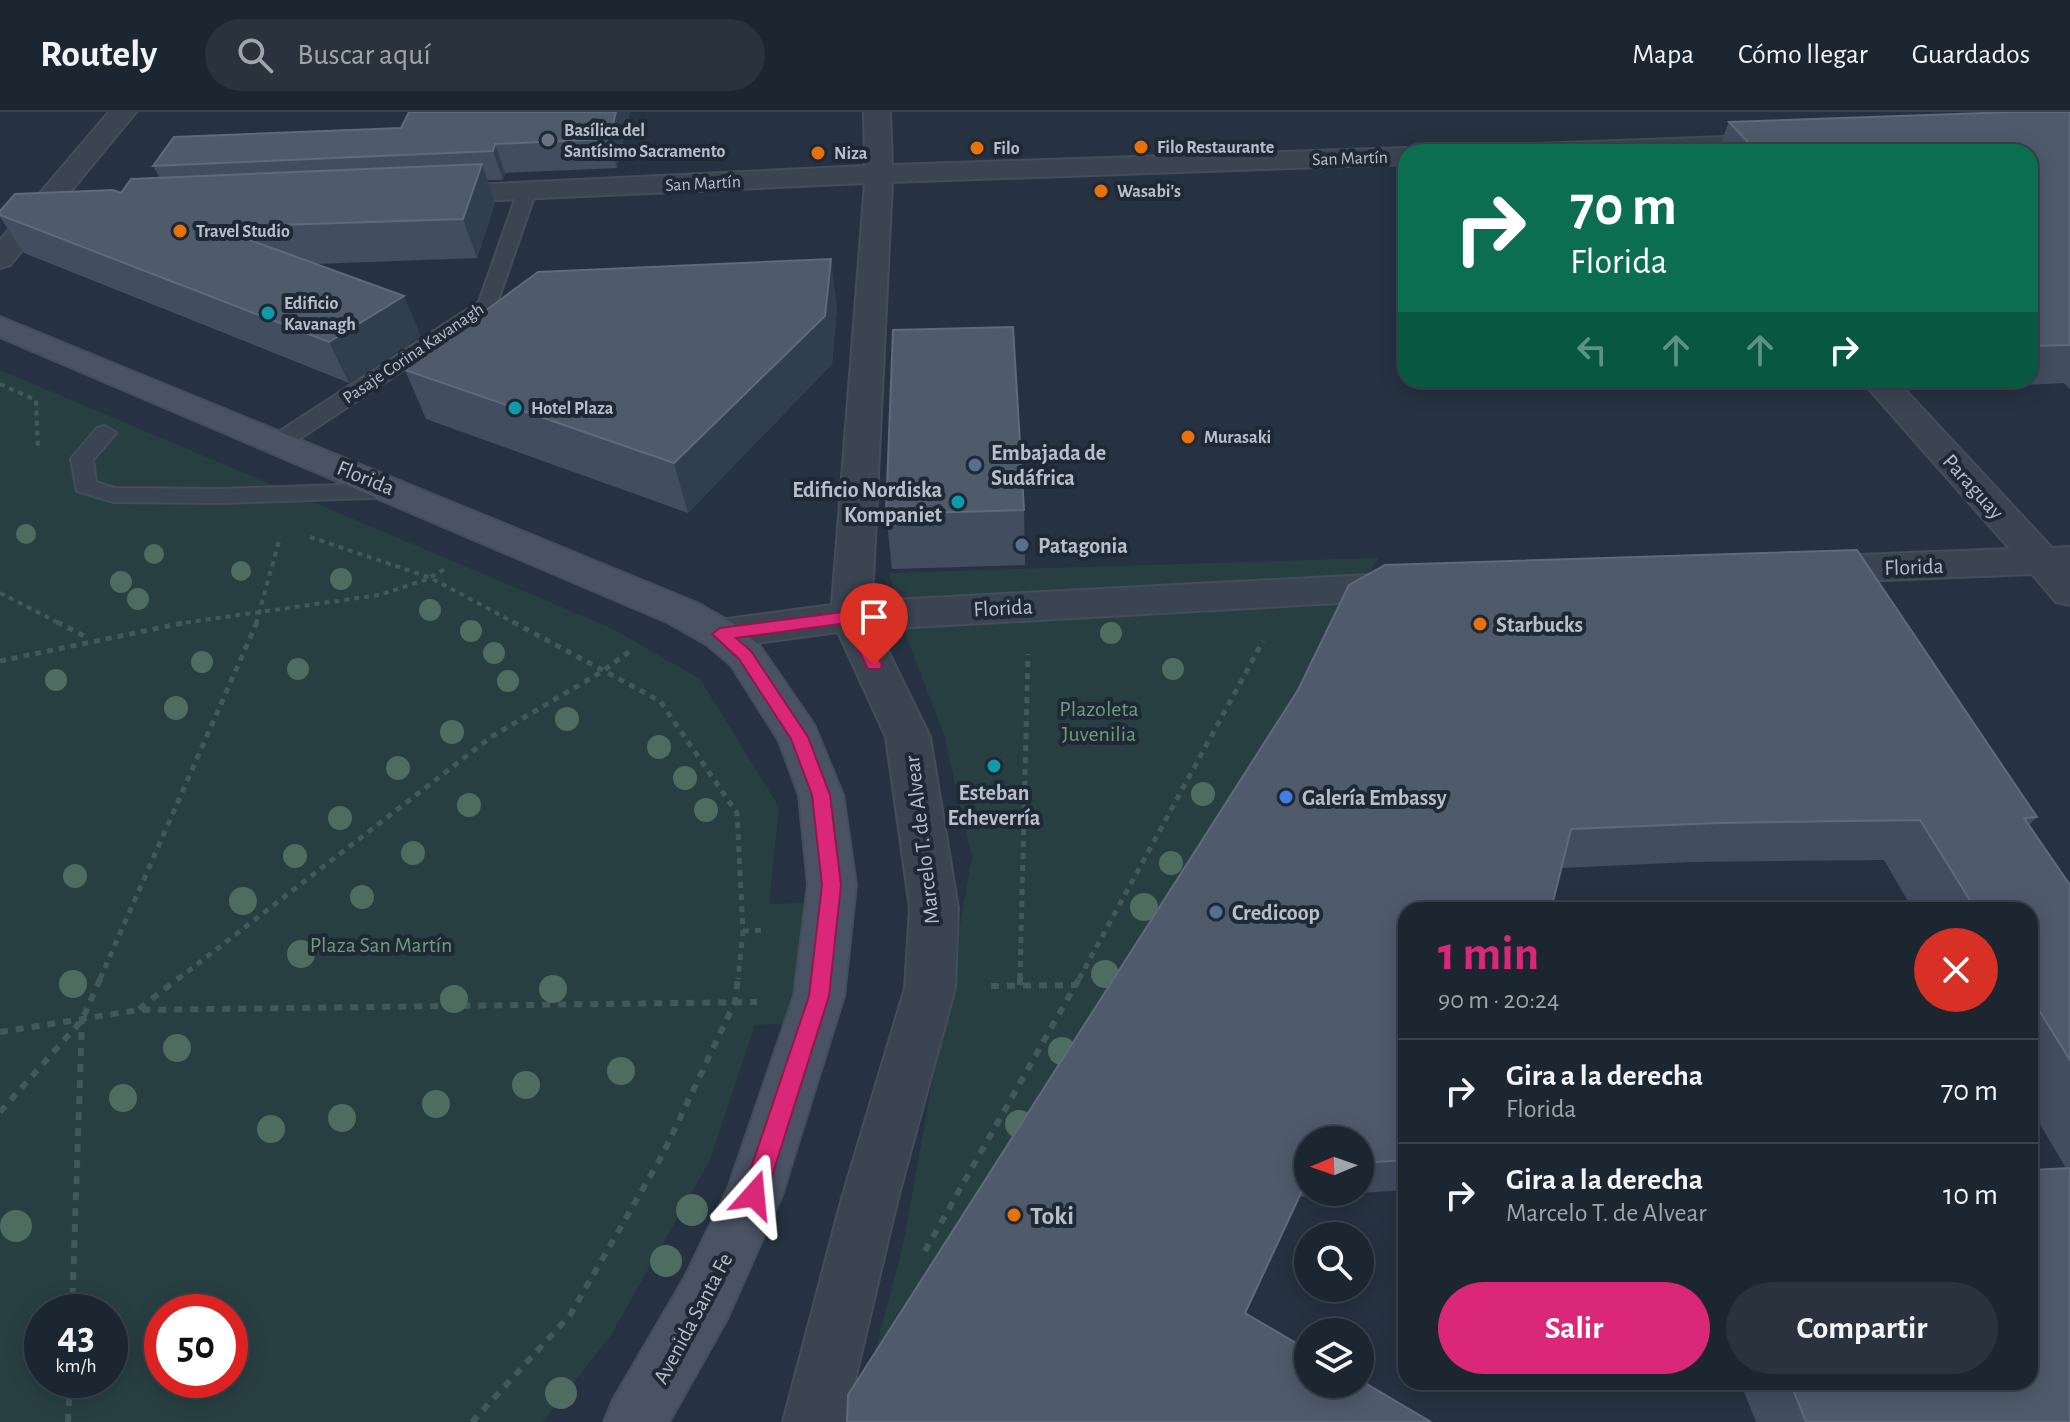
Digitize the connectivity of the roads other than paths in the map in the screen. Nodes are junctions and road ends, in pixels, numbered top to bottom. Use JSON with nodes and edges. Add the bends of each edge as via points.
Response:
{"nodes":[{"id":1,"x":123,"y":112,"type":"edge"},
{"id":2,"x":877,"y":112,"type":"edge"},
{"id":3,"x":1642,"y":121,"type":"dead end"},
{"id":4,"x":1810,"y":142,"type":"edge"},
{"id":5,"x":1663,"y":144,"type":"edge"},
{"id":6,"x":1775,"y":144,"type":"edge"},
{"id":7,"x":1398,"y":156,"type":"edge"},
{"id":8,"x":879,"y":174,"type":"junction"},
{"id":9,"x":527,"y":191,"type":"junction"},
{"id":10,"x":401,"y":197,"type":"edge"},
{"id":11,"x":71,"y":211,"type":"edge"},
{"id":12,"x":39,"y":212,"type":"junction"},
{"id":13,"x":0,"y":214,"type":"edge"},
{"id":14,"x":0,"y":259,"type":"edge"},
{"id":15,"x":0,"y":326,"type":"edge"},
{"id":16,"x":1886,"y":388,"type":"edge"},
{"id":17,"x":105,"y":433,"type":"dead end"},
{"id":18,"x":279,"y":442,"type":"junction"},
{"id":19,"x":398,"y":490,"type":"junction"},
{"id":20,"x":2056,"y":560,"type":"edge"},
{"id":21,"x":1771,"y":572,"type":"edge"},
{"id":22,"x":1436,"y":585,"type":"edge"},
{"id":23,"x":2070,"y":592,"type":"edge"},
{"id":24,"x":851,"y":616,"type":"junction"},
{"id":25,"x":720,"y":634,"type":"junction"},
{"id":26,"x":635,"y":1422,"type":"edge"},
{"id":27,"x":814,"y":1422,"type":"edge"}],
"edges":[{"from":1,"to":12,"type":"street"},
{"from":2,"to":8,"type":"street","name":"Marcelo T. de Alvear"},
{"from":3,"to":5,"type":"street"},
{"from":4,"to":6,"type":"street"},
{"from":7,"to":8,"type":"street","name":"San Martín"},
{"from":8,"to":9,"type":"street","name":"San Martín"},
{"from":8,"to":24,"type":"street","name":"Marcelo T. de Alvear"},
{"from":9,"to":10,"type":"street","name":"San Martín"},
{"from":9,"to":18,"type":"lane","name":"Pasaje Corina Kavanagh","via":[[488,305]]},
{"from":11,"to":12,"type":"street"},
{"from":12,"to":13,"type":"street"},
{"from":12,"to":14,"type":"street"},
{"from":15,"to":18,"type":"main road","name":"Florida"},
{"from":16,"to":20,"type":"street","name":"Paraguay"},
{"from":17,"to":19,"type":"lane","via":[[82,459],[85,486],[113,495]]},
{"from":18,"to":19,"type":"main road","name":"Florida"},
{"from":19,"to":25,"type":"main road","name":"Florida","via":[[683,613]]},
{"from":20,"to":21,"type":"street","name":"Florida"},
{"from":20,"to":23,"type":"street","name":"Paraguay"},
{"from":22,"to":24,"type":"street","name":"Florida"},
{"from":24,"to":25,"type":"street","name":"Florida"},
{"from":24,"to":27,"type":"street","name":"Marcelo T. de Alvear","via":[[908,737],[934,908],[930,988]]},
{"from":25,"to":26,"type":"main road","name":"Avenida Santa Fe","via":[[745,655],[799,737],[821,795],[832,885],[828,932],[819,996],[754,1195],[706,1298]]}]}
